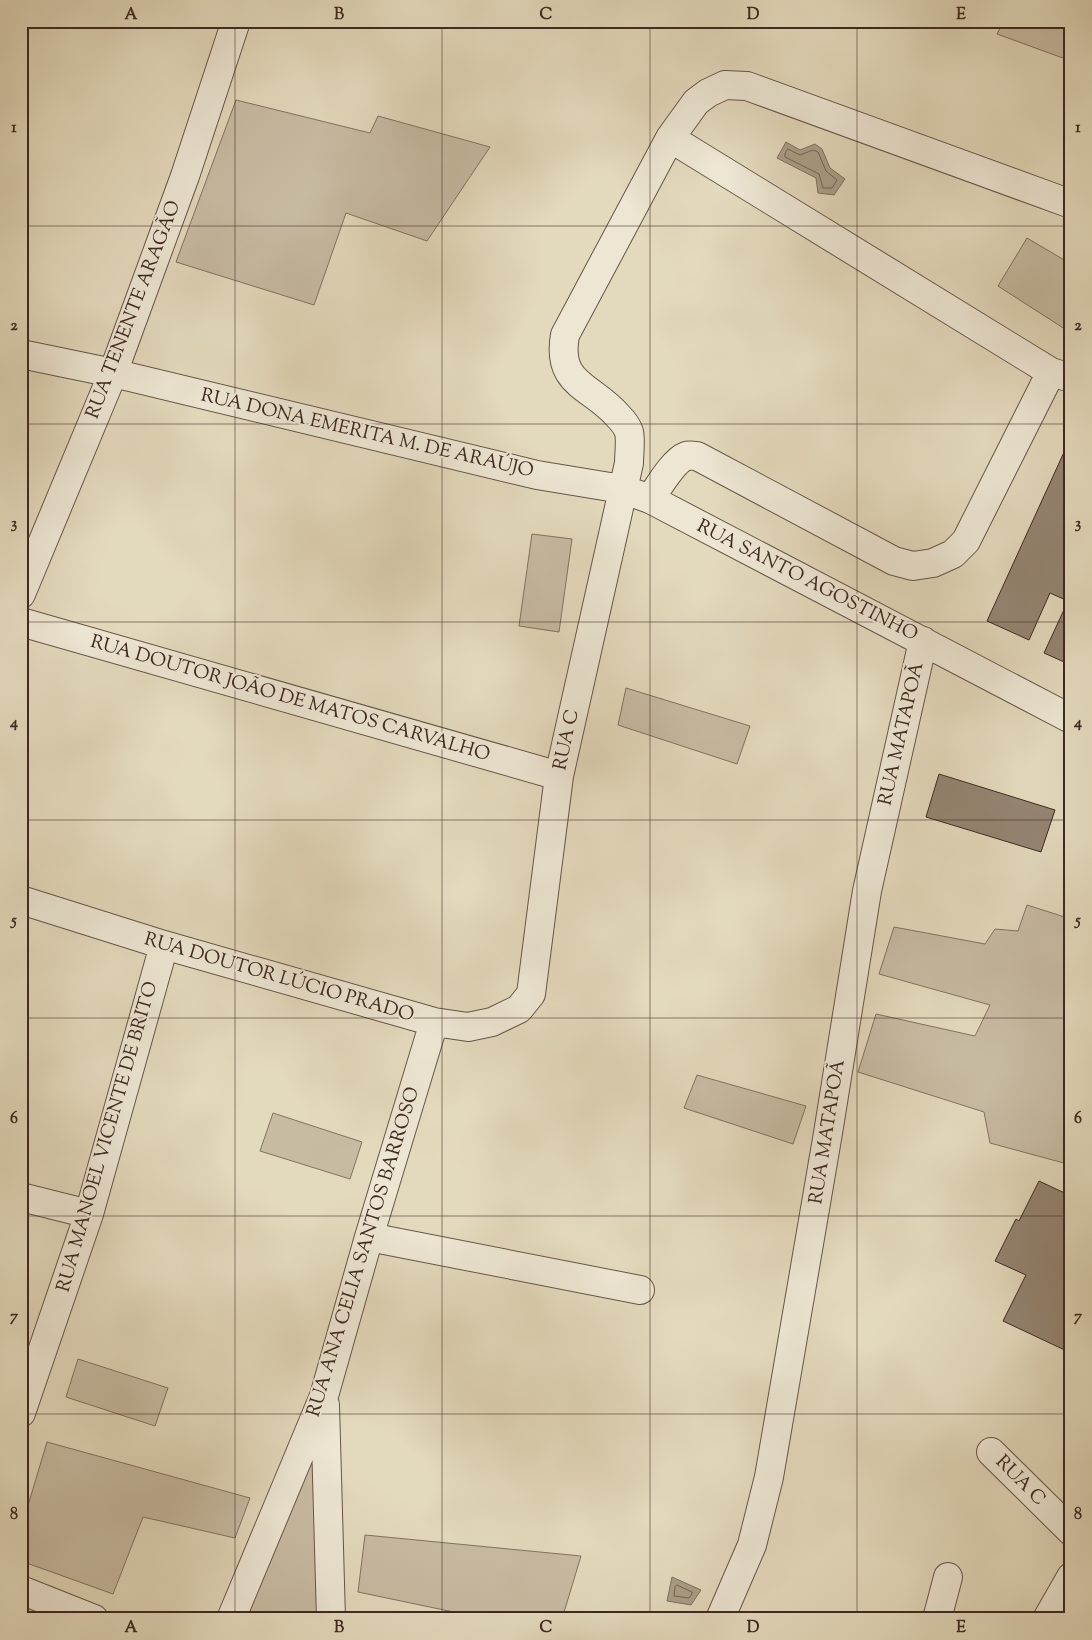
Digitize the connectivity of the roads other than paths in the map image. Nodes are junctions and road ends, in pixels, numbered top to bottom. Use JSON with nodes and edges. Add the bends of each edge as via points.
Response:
{"nodes":[{"id":1,"x":236,"y":21,"type":"edge"},
{"id":2,"x":670,"y":138,"type":"junction"},
{"id":3,"x":1071,"y":204,"type":"edge"},
{"id":4,"x":21,"y":354,"type":"edge"},
{"id":5,"x":113,"y":373,"type":"junction"},
{"id":6,"x":1061,"y":375,"type":"edge"},
{"id":7,"x":622,"y":489,"type":"junction"},
{"id":8,"x":650,"y":499,"type":"junction"},
{"id":9,"x":21,"y":594,"type":"edge"},
{"id":10,"x":21,"y":622,"type":"edge"},
{"id":11,"x":924,"y":641,"type":"junction"},
{"id":12,"x":1071,"y":718,"type":"edge"},
{"id":13,"x":559,"y":776,"type":"junction"},
{"id":14,"x":21,"y":900,"type":"edge"},
{"id":15,"x":164,"y":945,"type":"junction"},
{"id":16,"x":531,"y":994,"type":"joint"},
{"id":17,"x":434,"y":1022,"type":"junction"},
{"id":18,"x":21,"y":1196,"type":"edge"},
{"id":19,"x":89,"y":1214,"type":"junction"},
{"id":20,"x":369,"y":1237,"type":"junction"},
{"id":21,"x":640,"y":1290,"type":"dead end"},
{"id":22,"x":324,"y":1396,"type":"junction"},
{"id":23,"x":21,"y":1413,"type":"edge"},
{"id":24,"x":991,"y":1452,"type":"dead end"},
{"id":25,"x":1071,"y":1532,"type":"edge"},
{"id":26,"x":948,"y":1577,"type":"dead end"},
{"id":27,"x":1071,"y":1577,"type":"edge"},
{"id":28,"x":21,"y":1590,"type":"edge"},
{"id":29,"x":93,"y":1619,"type":"edge"},
{"id":30,"x":231,"y":1619,"type":"edge"},
{"id":31,"x":331,"y":1619,"type":"edge"},
{"id":32,"x":720,"y":1619,"type":"edge"},
{"id":33,"x":937,"y":1619,"type":"edge"},
{"id":34,"x":1047,"y":1619,"type":"edge"}],
"edges":[{"from":1,"to":5,"type":"street","name":"RUA TENENTE ARAGÃO","via":[[185,176]]},
{"from":2,"to":3,"type":"street","name":"RUA C","via":[[696,102],[708,93],[725,85],[747,86]]},
{"from":2,"to":6,"type":"street"},
{"from":2,"to":7,"type":"street","name":"RUA C","via":[[565,335],[565,366],[572,377],[611,407],[629,432],[629,463]]},
{"from":4,"to":5,"type":"street","name":"RUA DONA EMERITA M. DE ARAÚJO"},
{"from":5,"to":7,"type":"street","name":"RUA DONA EMERITA M. DE ARAÚJO","via":[[537,475]]},
{"from":5,"to":9,"type":"street","name":"RUA TENENTE ARAGÃO"},
{"from":6,"to":8,"type":"street","via":[[966,541],[953,554],[933,563],[913,566],[894,560],[697,456],[688,455],[681,459]]},
{"from":7,"to":8,"type":"street","name":"RUA SANTO AGOSTINHO"},
{"from":7,"to":13,"type":"street","name":"RUA C"},
{"from":8,"to":11,"type":"street","name":"RUA SANTO AGOSTINHO"},
{"from":10,"to":13,"type":"street","name":"RUA DOUTOR JOÃO DE MATOS CARVALHO"},
{"from":11,"to":12,"type":"street","name":"RUA SANTO AGOSTINHO"},
{"from":11,"to":32,"type":"street","name":"RUA MATAPOÃ","via":[[867,891],[769,1478],[752,1545]]},
{"from":13,"to":16,"type":"street","name":"RUA C"},
{"from":14,"to":15,"type":"street","name":"RUA DOUTOR LÚCIO PRADO"},
{"from":15,"to":17,"type":"street","name":"RUA DOUTOR LÚCIO PRADO"},
{"from":15,"to":19,"type":"street","name":"RUA MANOEL VICENTE DE BRITO"},
{"from":16,"to":17,"type":"street","name":"RUA DOUTOR LÚCIO PRADO","via":[[519,1010],[492,1022],[468,1026]]},
{"from":17,"to":20,"type":"street","name":"RUA ANA CELIA SANTOS BARROSO"},
{"from":18,"to":19,"type":"street"},
{"from":19,"to":23,"type":"street","name":"RUA MANOEL VICENTE DE BRITO"},
{"from":20,"to":21,"type":"street"},
{"from":20,"to":22,"type":"street","name":"RUA ANA CELIA SANTOS BARROSO"},
{"from":22,"to":30,"type":"street","name":"RUA ANA CELIA SANTOS BARROSO"},
{"from":22,"to":31,"type":"street"},
{"from":24,"to":25,"type":"street","name":"RUA C"},
{"from":26,"to":33,"type":"street"},
{"from":27,"to":34,"type":"street"},
{"from":28,"to":29,"type":"street"}]}
